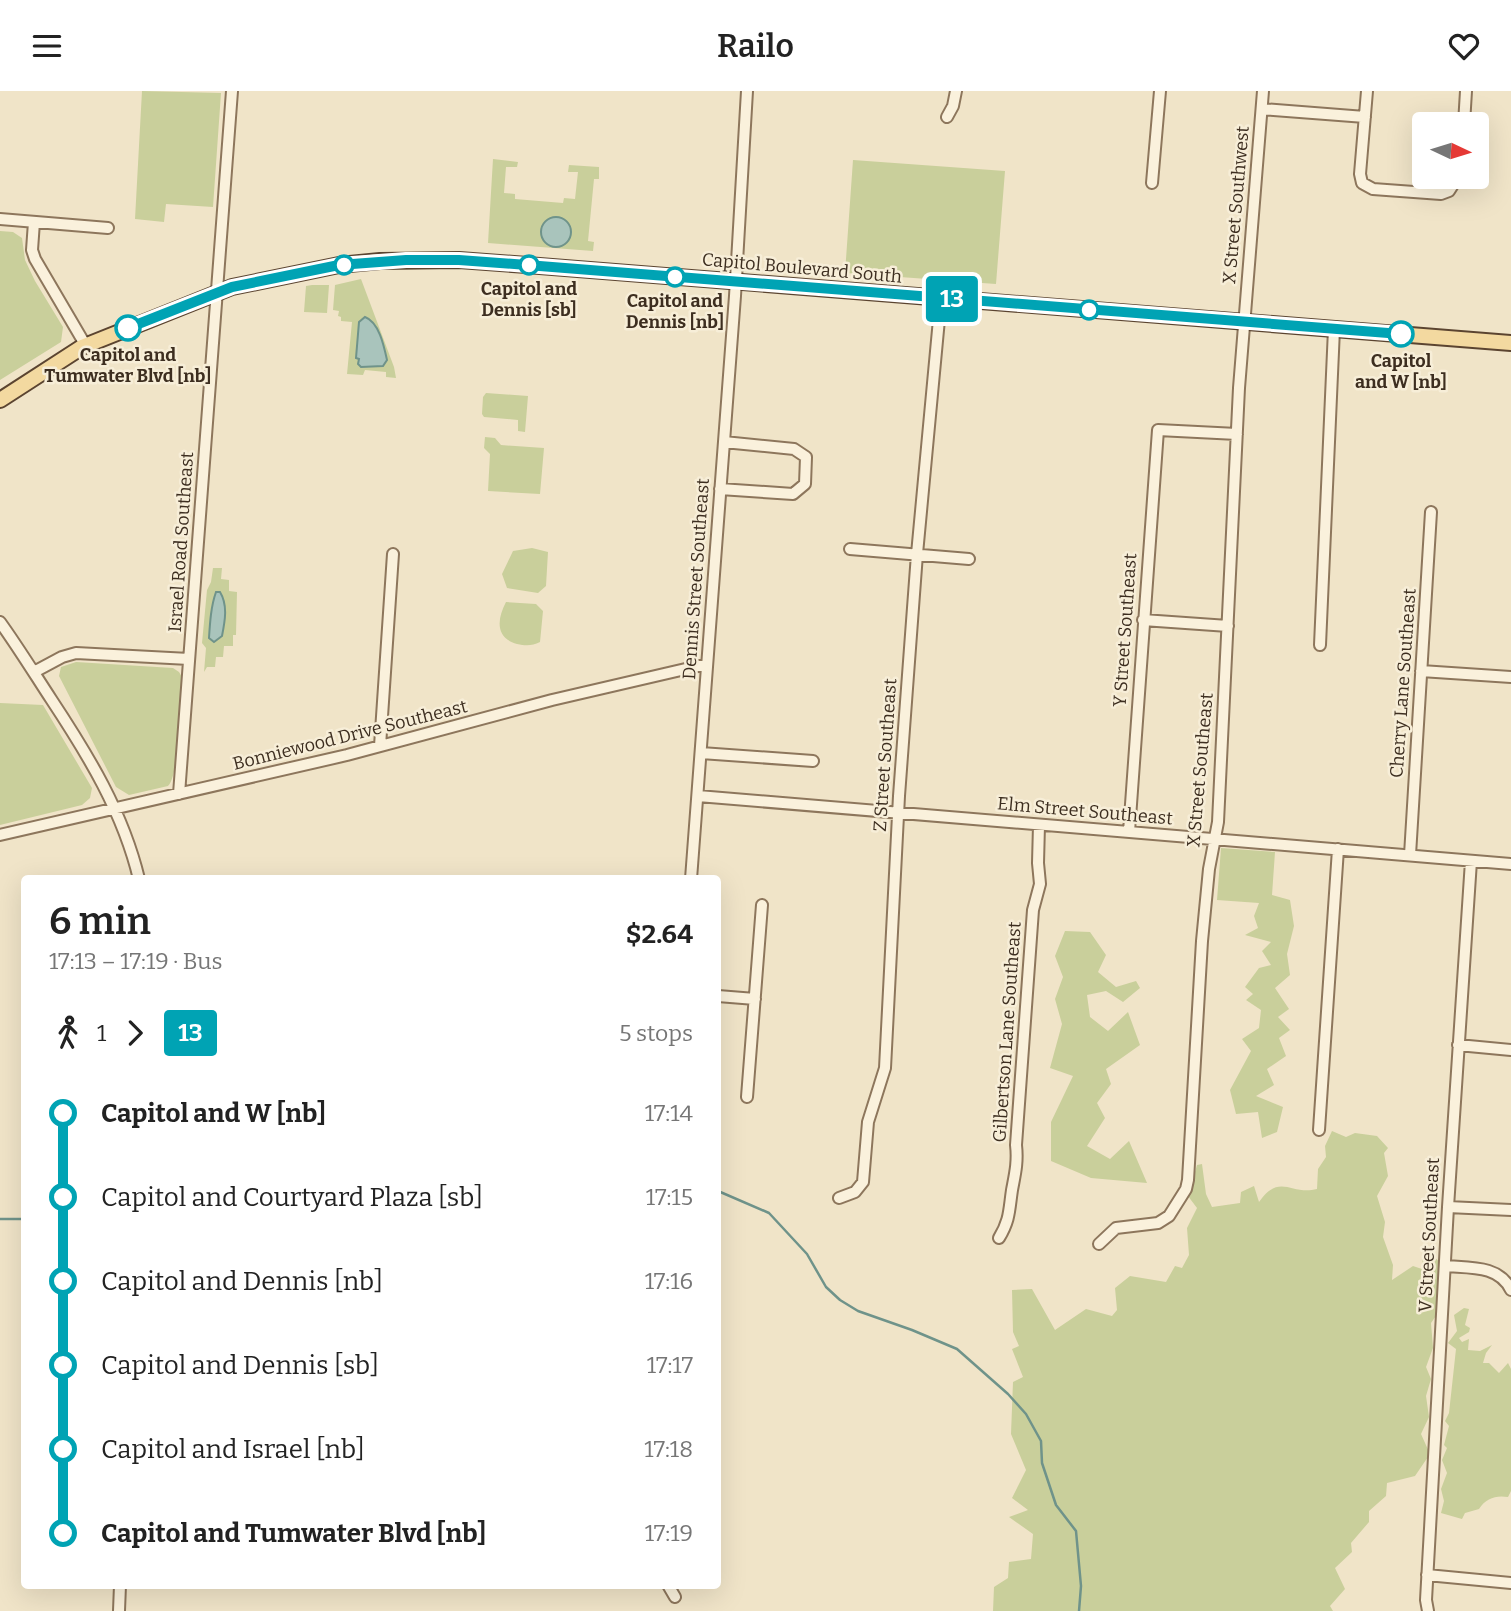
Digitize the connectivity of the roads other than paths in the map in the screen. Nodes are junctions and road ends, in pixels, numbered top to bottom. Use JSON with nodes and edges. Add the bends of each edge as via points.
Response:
{"nodes":[{"id":1,"x":232,"y":91,"type":"edge"},
{"id":2,"x":747,"y":91,"type":"edge"},
{"id":3,"x":956,"y":91,"type":"edge"},
{"id":4,"x":1160,"y":91,"type":"edge"},
{"id":5,"x":1263,"y":91,"type":"edge"},
{"id":6,"x":1367,"y":91,"type":"edge"},
{"id":7,"x":1466,"y":91,"type":"edge"},
{"id":8,"x":1262,"y":109,"type":"junction"},
{"id":9,"x":1465,"y":112,"type":"edge"},
{"id":10,"x":947,"y":117,"type":"dead end"},
{"id":11,"x":1365,"y":117,"type":"junction"},
{"id":12,"x":1152,"y":183,"type":"dead end"},
{"id":13,"x":1450,"y":189,"type":"edge"},
{"id":14,"x":0,"y":219,"type":"edge"},
{"id":15,"x":34,"y":222,"type":"junction"},
{"id":16,"x":108,"y":228,"type":"dead end"},
{"id":17,"x":736,"y":282,"type":"junction"},
{"id":18,"x":217,"y":293,"type":"junction"},
{"id":19,"x":941,"y":299,"type":"junction"},
{"id":20,"x":1244,"y":322,"type":"junction"},
{"id":21,"x":1334,"y":329,"type":"junction"},
{"id":22,"x":1511,"y":343,"type":"edge"},
{"id":23,"x":86,"y":346,"type":"junction"},
{"id":24,"x":0,"y":400,"type":"edge"},
{"id":25,"x":1237,"y":434,"type":"junction"},
{"id":26,"x":724,"y":442,"type":"junction"},
{"id":27,"x":720,"y":489,"type":"junction"},
{"id":28,"x":1431,"y":512,"type":"dead end"},
{"id":29,"x":850,"y":549,"type":"dead end"},
{"id":30,"x":393,"y":554,"type":"dead end"},
{"id":31,"x":917,"y":554,"type":"junction"},
{"id":32,"x":969,"y":559,"type":"dead end"},
{"id":33,"x":1143,"y":620,"type":"junction"},
{"id":34,"x":0,"y":622,"type":"edge"},
{"id":35,"x":1228,"y":626,"type":"junction"},
{"id":36,"x":1320,"y":645,"type":"dead end"},
{"id":37,"x":189,"y":659,"type":"junction"},
{"id":38,"x":707,"y":664,"type":"junction"},
{"id":39,"x":1421,"y":671,"type":"junction"},
{"id":40,"x":34,"y":672,"type":"junction"},
{"id":41,"x":1511,"y":677,"type":"edge"},
{"id":42,"x":380,"y":746,"type":"junction"},
{"id":43,"x":701,"y":753,"type":"junction"},
{"id":44,"x":813,"y":761,"type":"dead end"},
{"id":45,"x":179,"y":794,"type":"junction"},
{"id":46,"x":698,"y":796,"type":"junction"},
{"id":47,"x":116,"y":808,"type":"junction"},
{"id":48,"x":898,"y":813,"type":"junction"},
{"id":49,"x":1040,"y":825,"type":"junction"},
{"id":50,"x":1129,"y":832,"type":"junction"},
{"id":51,"x":0,"y":835,"type":"edge"},
{"id":52,"x":1215,"y":839,"type":"junction"},
{"id":53,"x":1338,"y":849,"type":"junction"},
{"id":54,"x":1410,"y":855,"type":"junction"},
{"id":55,"x":1471,"y":861,"type":"junction"},
{"id":56,"x":1511,"y":864,"type":"edge"},
{"id":57,"x":138,"y":875,"type":"edge"},
{"id":58,"x":691,"y":875,"type":"edge"},
{"id":59,"x":762,"y":905,"type":"dead end"},
{"id":60,"x":721,"y":996,"type":"edge"},
{"id":61,"x":755,"y":999,"type":"junction"},
{"id":62,"x":1458,"y":1045,"type":"junction"},
{"id":63,"x":1511,"y":1051,"type":"edge"},
{"id":64,"x":747,"y":1097,"type":"dead end"},
{"id":65,"x":1319,"y":1130,"type":"dead end"},
{"id":66,"x":839,"y":1198,"type":"dead end"},
{"id":67,"x":1448,"y":1207,"type":"junction"},
{"id":68,"x":1511,"y":1210,"type":"edge"},
{"id":69,"x":999,"y":1238,"type":"dead end"},
{"id":70,"x":1099,"y":1244,"type":"dead end"},
{"id":71,"x":1446,"y":1266,"type":"junction"},
{"id":72,"x":1511,"y":1290,"type":"edge"},
{"id":73,"x":1427,"y":1575,"type":"junction"},
{"id":74,"x":1511,"y":1583,"type":"edge"},
{"id":75,"x":120,"y":1589,"type":"edge"},
{"id":76,"x":670,"y":1589,"type":"edge"},
{"id":77,"x":675,"y":1597,"type":"dead end"},
{"id":78,"x":118,"y":1611,"type":"edge"},
{"id":79,"x":1428,"y":1611,"type":"edge"}],
"edges":[{"from":1,"to":18,"type":"street","name":"Israel Road Southeast"},
{"from":2,"to":17,"type":"street","name":"Dennis Street Southeast"},
{"from":3,"to":10,"type":"street"},
{"from":4,"to":12,"type":"street"},
{"from":5,"to":8,"type":"street","name":"X Street Southwest"},
{"from":6,"to":11,"type":"street"},
{"from":7,"to":9,"type":"street"},
{"from":8,"to":11,"type":"street"},
{"from":8,"to":20,"type":"street","name":"X Street Southwest"},
{"from":11,"to":13,"type":"street","via":[[1362,183],[1373,189],[1441,194]]},
{"from":14,"to":15,"type":"street"},
{"from":15,"to":16,"type":"street"},
{"from":15,"to":23,"type":"street","via":[[35,259]]},
{"from":17,"to":18,"type":"main road","name":"Capitol Boulevard South","via":[[504,263],[406,260],[339,265]]},
{"from":17,"to":19,"type":"main road","name":"Capitol Boulevard South"},
{"from":17,"to":26,"type":"street","name":"Dennis Street Southeast"},
{"from":18,"to":23,"type":"main road","name":"Capitol Boulevard South"},
{"from":18,"to":37,"type":"street","name":"Israel Road Southeast"},
{"from":19,"to":20,"type":"main road","name":"Capitol Boulevard South"},
{"from":19,"to":31,"type":"street","name":"Z Street Southeast"},
{"from":20,"to":21,"type":"main road","name":"Capitol Boulevard South"},
{"from":20,"to":25,"type":"street","name":"X Street Southeast"},
{"from":21,"to":22,"type":"main road","name":"Capitol Boulevard South"},
{"from":21,"to":36,"type":"street"},
{"from":23,"to":24,"type":"main road","name":"Capitol Boulevard South"},
{"from":25,"to":33,"type":"street","name":"Y Street Southeast","via":[[1158,430]]},
{"from":25,"to":35,"type":"street","name":"X Street Southeast"},
{"from":26,"to":27,"type":"street","name":"Dennis Street Southeast"},
{"from":26,"to":27,"type":"street","via":[[794,449],[806,457],[807,475],[805,484],[793,494]]},
{"from":27,"to":38,"type":"street","name":"Dennis Street Southeast"},
{"from":28,"to":39,"type":"street","name":"Cherry Lane Southeast"},
{"from":29,"to":31,"type":"street"},
{"from":30,"to":42,"type":"street"},
{"from":31,"to":32,"type":"street"},
{"from":31,"to":48,"type":"street","name":"Z Street Southeast"},
{"from":33,"to":35,"type":"street"},
{"from":33,"to":50,"type":"street","name":"Y Street Southeast"},
{"from":34,"to":40,"type":"street"},
{"from":35,"to":52,"type":"street","name":"X Street Southeast"},
{"from":37,"to":40,"type":"street","via":[[76,653]]},
{"from":37,"to":45,"type":"street","name":"Israel Road Southeast"},
{"from":38,"to":42,"type":"street","name":"Bonniewood Drive Southeast"},
{"from":38,"to":43,"type":"street","name":"Dennis Street Southeast"},
{"from":39,"to":41,"type":"street"},
{"from":39,"to":54,"type":"street","name":"Cherry Lane Southeast"},
{"from":40,"to":47,"type":"street"},
{"from":42,"to":45,"type":"street","name":"Bonniewood Drive Southeast"},
{"from":43,"to":44,"type":"street"},
{"from":43,"to":46,"type":"street","name":"Dennis Street Southeast"},
{"from":45,"to":47,"type":"street","name":"Bonniewood Drive Southeast"},
{"from":46,"to":48,"type":"street","name":"Elm Street Southeast"},
{"from":46,"to":58,"type":"street","name":"Dennis Street Southeast"},
{"from":47,"to":51,"type":"street","name":"Bonniewood Drive Southeast"},
{"from":47,"to":57,"type":"street"},
{"from":48,"to":49,"type":"street","name":"Elm Street Southeast"},
{"from":48,"to":66,"type":"street","name":"Z Street Southeast","via":[[885,1068],[868,1122],[863,1182],[855,1192]]},
{"from":49,"to":50,"type":"street","name":"Elm Street Southeast"},
{"from":49,"to":69,"type":"street","name":"Gilbertson Lane Southeast","via":[[1040,884],[1033,910],[1017,1167],[1009,1221]]},
{"from":50,"to":52,"type":"street","name":"Elm Street Southeast"},
{"from":52,"to":53,"type":"street","name":"Elm Street Southeast"},
{"from":52,"to":70,"type":"street","name":"X Street Southeast","via":[[1202,941],[1186,1189],[1169,1216],[1158,1223],[1116,1228]]},
{"from":53,"to":54,"type":"street","name":"Elm Street Southeast"},
{"from":53,"to":65,"type":"street"},
{"from":54,"to":55,"type":"street","name":"Elm Street Southeast"},
{"from":55,"to":56,"type":"street","name":"Elm Street Southeast"},
{"from":55,"to":62,"type":"street","name":"V Street Southeast"},
{"from":59,"to":61,"type":"street"},
{"from":60,"to":61,"type":"street"},
{"from":61,"to":64,"type":"street"},
{"from":62,"to":63,"type":"street"},
{"from":62,"to":67,"type":"street","name":"V Street Southeast"},
{"from":67,"to":68,"type":"street"},
{"from":67,"to":71,"type":"street","name":"V Street Southeast"},
{"from":71,"to":72,"type":"street","via":[[1488,1269]]},
{"from":71,"to":73,"type":"street","name":"V Street Southeast"},
{"from":73,"to":74,"type":"street"},
{"from":73,"to":79,"type":"street","name":"V Street Southeast"},
{"from":75,"to":78,"type":"street"},
{"from":76,"to":77,"type":"street"}]}
